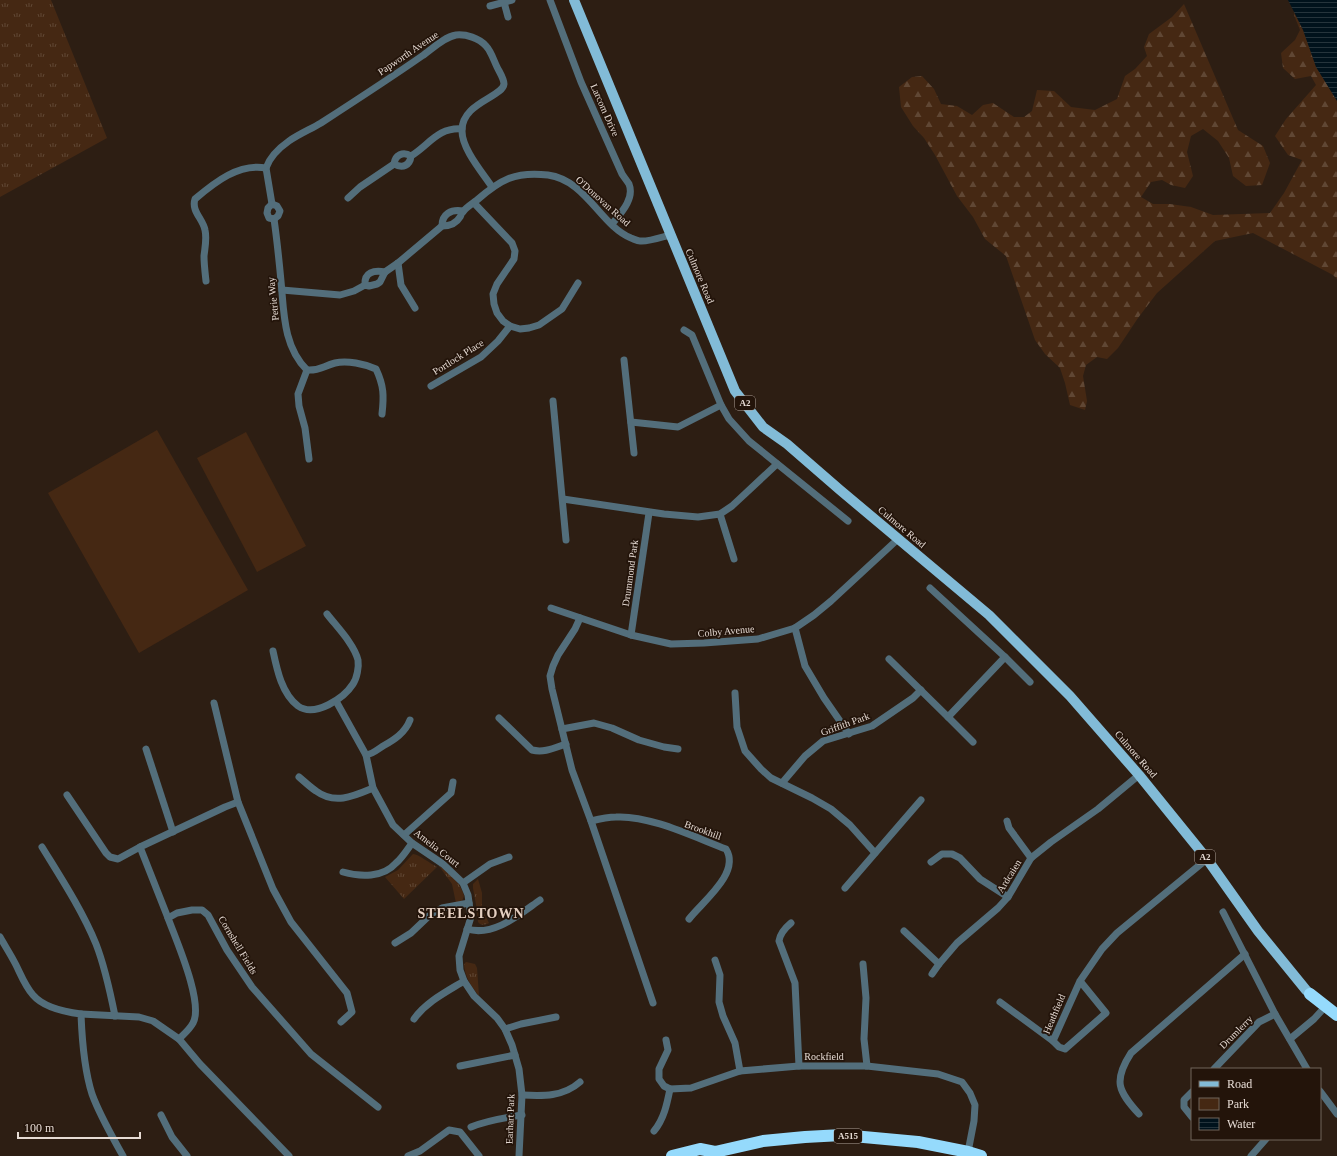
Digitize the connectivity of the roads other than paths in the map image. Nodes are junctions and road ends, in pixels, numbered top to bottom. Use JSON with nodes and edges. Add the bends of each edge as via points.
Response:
{"nodes":[{"id":1,"x":512,"y":0,"type":"edge"},
{"id":2,"x":550,"y":0,"type":"edge"},
{"id":3,"x":574,"y":0,"type":"edge"},
{"id":4,"x":504,"y":2,"type":"junction"},
{"id":5,"x":490,"y":6,"type":"dead end"},
{"id":6,"x":508,"y":17,"type":"dead end"},
{"id":7,"x":462,"y":129,"type":"junction"},
{"id":8,"x":411,"y":156,"type":"junction"},
{"id":9,"x":394,"y":164,"type":"junction"},
{"id":10,"x":266,"y":168,"type":"junction"},
{"id":11,"x":492,"y":187,"type":"junction"},
{"id":12,"x":348,"y":198,"type":"dead end"},
{"id":13,"x":474,"y":203,"type":"junction"},
{"id":14,"x":463,"y":211,"type":"junction"},
{"id":15,"x":612,"y":224,"type":"junction"},
{"id":16,"x":442,"y":226,"type":"junction"},
{"id":17,"x":670,"y":235,"type":"junction"},
{"id":18,"x":398,"y":263,"type":"junction"},
{"id":19,"x":385,"y":272,"type":"junction"},
{"id":20,"x":206,"y":280,"type":"dead end"},
{"id":21,"x":578,"y":283,"type":"dead end"},
{"id":22,"x":365,"y":285,"type":"junction"},
{"id":23,"x":282,"y":290,"type":"junction"},
{"id":24,"x":414,"y":308,"type":"dead end"},
{"id":25,"x":510,"y":326,"type":"junction"},
{"id":26,"x":684,"y":330,"type":"dead end"},
{"id":27,"x":624,"y":360,"type":"dead end"},
{"id":28,"x":307,"y":370,"type":"junction"},
{"id":29,"x":431,"y":386,"type":"dead end"},
{"id":30,"x":553,"y":401,"type":"dead end"},
{"id":31,"x":721,"y":405,"type":"junction"},
{"id":32,"x":382,"y":414,"type":"dead end"},
{"id":33,"x":631,"y":422,"type":"junction"},
{"id":34,"x":634,"y":453,"type":"dead end"},
{"id":35,"x":309,"y":459,"type":"dead end"},
{"id":36,"x":777,"y":464,"type":"junction"},
{"id":37,"x":563,"y":499,"type":"junction"},
{"id":38,"x":649,"y":513,"type":"junction"},
{"id":39,"x":720,"y":514,"type":"junction"},
{"id":40,"x":848,"y":521,"type":"dead end"},
{"id":41,"x":898,"y":539,"type":"junction"},
{"id":42,"x":566,"y":540,"type":"dead end"},
{"id":43,"x":734,"y":559,"type":"dead end"},
{"id":44,"x":930,"y":588,"type":"dead end"},
{"id":45,"x":551,"y":608,"type":"dead end"},
{"id":46,"x":327,"y":614,"type":"dead end"},
{"id":47,"x":580,"y":618,"type":"junction"},
{"id":48,"x":795,"y":628,"type":"junction"},
{"id":49,"x":631,"y":635,"type":"junction"},
{"id":50,"x":273,"y":651,"type":"dead end"},
{"id":51,"x":1005,"y":657,"type":"junction"},
{"id":52,"x":889,"y":659,"type":"dead end"},
{"id":53,"x":1030,"y":682,"type":"dead end"},
{"id":54,"x":921,"y":690,"type":"junction"},
{"id":55,"x":736,"y":693,"type":"dead end"},
{"id":56,"x":336,"y":701,"type":"junction"},
{"id":57,"x":214,"y":703,"type":"dead end"},
{"id":58,"x":948,"y":717,"type":"junction"},
{"id":59,"x":499,"y":718,"type":"dead end"},
{"id":60,"x":410,"y":720,"type":"dead end"},
{"id":61,"x":562,"y":729,"type":"junction"},
{"id":62,"x":849,"y":734,"type":"junction"},
{"id":63,"x":973,"y":742,"type":"dead end"},
{"id":64,"x":566,"y":744,"type":"junction"},
{"id":65,"x":146,"y":749,"type":"dead end"},
{"id":66,"x":678,"y":749,"type":"dead end"},
{"id":67,"x":366,"y":755,"type":"junction"},
{"id":68,"x":1139,"y":775,"type":"junction"},
{"id":69,"x":299,"y":777,"type":"dead end"},
{"id":70,"x":452,"y":782,"type":"dead end"},
{"id":71,"x":782,"y":783,"type":"junction"},
{"id":72,"x":373,"y":788,"type":"junction"},
{"id":73,"x":67,"y":795,"type":"dead end"},
{"id":74,"x":920,"y":800,"type":"dead end"},
{"id":75,"x":238,"y":802,"type":"junction"},
{"id":76,"x":591,"y":821,"type":"junction"},
{"id":77,"x":1007,"y":821,"type":"dead end"},
{"id":78,"x":173,"y":832,"type":"junction"},
{"id":79,"x":404,"y":835,"type":"junction"},
{"id":80,"x":412,"y":843,"type":"junction"},
{"id":81,"x":42,"y":847,"type":"dead end"},
{"id":82,"x":140,"y":847,"type":"junction"},
{"id":83,"x":875,"y":853,"type":"junction"},
{"id":84,"x":509,"y":857,"type":"dead end"},
{"id":85,"x":1031,"y":858,"type":"junction"},
{"id":86,"x":1207,"y":859,"type":"junction"},
{"id":87,"x":931,"y":862,"type":"dead end"},
{"id":88,"x":343,"y":872,"type":"dead end"},
{"id":89,"x":463,"y":883,"type":"junction"},
{"id":90,"x":845,"y":888,"type":"dead end"},
{"id":91,"x":1008,"y":897,"type":"junction"},
{"id":92,"x":540,"y":900,"type":"dead end"},
{"id":93,"x":469,"y":903,"type":"junction"},
{"id":94,"x":1222,"y":912,"type":"dead end"},
{"id":95,"x":168,"y":918,"type":"junction"},
{"id":96,"x":689,"y":919,"type":"dead end"},
{"id":97,"x":792,"y":923,"type":"dead end"},
{"id":98,"x":467,"y":929,"type":"junction"},
{"id":99,"x":904,"y":931,"type":"dead end"},
{"id":100,"x":0,"y":937,"type":"edge"},
{"id":101,"x":395,"y":943,"type":"dead end"},
{"id":102,"x":1245,"y":954,"type":"junction"},
{"id":103,"x":715,"y":960,"type":"dead end"},
{"id":104,"x":863,"y":964,"type":"dead end"},
{"id":105,"x":940,"y":964,"type":"junction"},
{"id":106,"x":932,"y":974,"type":"dead end"},
{"id":107,"x":464,"y":981,"type":"junction"},
{"id":108,"x":1080,"y":981,"type":"junction"},
{"id":109,"x":1310,"y":994,"type":"junction"},
{"id":110,"x":1000,"y":1002,"type":"dead end"},
{"id":111,"x":654,"y":1003,"type":"dead end"},
{"id":112,"x":1324,"y":1008,"type":"junction"},
{"id":113,"x":81,"y":1014,"type":"junction"},
{"id":114,"x":1275,"y":1014,"type":"junction"},
{"id":115,"x":1337,"y":1015,"type":"edge"},
{"id":116,"x":115,"y":1016,"type":"junction"},
{"id":117,"x":556,"y":1017,"type":"dead end"},
{"id":118,"x":414,"y":1019,"type":"dead end"},
{"id":119,"x":1337,"y":1020,"type":"edge"},
{"id":120,"x":341,"y":1022,"type":"dead end"},
{"id":121,"x":505,"y":1029,"type":"junction"},
{"id":122,"x":179,"y":1039,"type":"junction"},
{"id":123,"x":1290,"y":1039,"type":"junction"},
{"id":124,"x":666,"y":1040,"type":"dead end"},
{"id":125,"x":1053,"y":1041,"type":"junction"},
{"id":126,"x":515,"y":1055,"type":"junction"},
{"id":127,"x":460,"y":1066,"type":"dead end"},
{"id":128,"x":799,"y":1066,"type":"junction"},
{"id":129,"x":867,"y":1066,"type":"junction"},
{"id":130,"x":1215,"y":1068,"type":"edge"},
{"id":131,"x":1306,"y":1068,"type":"edge"},
{"id":132,"x":740,"y":1072,"type":"junction"},
{"id":133,"x":580,"y":1082,"type":"dead end"},
{"id":134,"x":670,"y":1089,"type":"junction"},
{"id":135,"x":1321,"y":1092,"type":"edge"},
{"id":136,"x":1191,"y":1093,"type":"edge"},
{"id":137,"x":522,"y":1095,"type":"junction"},
{"id":138,"x":378,"y":1107,"type":"dead end"},
{"id":139,"x":161,"y":1114,"type":"dead end"},
{"id":140,"x":1138,"y":1114,"type":"dead end"},
{"id":141,"x":1337,"y":1114,"type":"edge"},
{"id":142,"x":522,"y":1115,"type":"junction"},
{"id":143,"x":1191,"y":1116,"type":"edge"},
{"id":144,"x":471,"y":1127,"type":"dead end"},
{"id":145,"x":654,"y":1131,"type":"dead end"},
{"id":146,"x":1265,"y":1140,"type":"edge"},
{"id":147,"x":968,"y":1152,"type":"junction"},
{"id":148,"x":713,"y":1154,"type":"edge"},
{"id":149,"x":122,"y":1156,"type":"edge"},
{"id":150,"x":187,"y":1156,"type":"edge"},
{"id":151,"x":289,"y":1156,"type":"edge"},
{"id":152,"x":408,"y":1156,"type":"edge"},
{"id":153,"x":479,"y":1156,"type":"edge"},
{"id":154,"x":519,"y":1156,"type":"edge"},
{"id":155,"x":672,"y":1156,"type":"edge"},
{"id":156,"x":981,"y":1156,"type":"edge"},
{"id":157,"x":1251,"y":1156,"type":"edge"}],
"edges":[{"from":1,"to":4,"type":"street"},
{"from":2,"to":15,"type":"street","name":"Larcom Drive","via":[[581,82],[622,174],[630,186],[630,196],[624,209]]},
{"from":3,"to":17,"type":"main road","name":"Culmore Road","number":"A2"},
{"from":4,"to":5,"type":"street"},
{"from":4,"to":6,"type":"street"},
{"from":7,"to":8,"type":"street","via":[[451,129],[435,136]]},
{"from":7,"to":10,"type":"street","name":"Papworth Avenue","via":[[471,109],[501,91],[504,85],[487,46],[469,36],[455,35],[320,124],[289,141],[275,152]]},
{"from":7,"to":11,"type":"street","via":[[466,147]]},
{"from":8,"to":9,"type":"street","via":[[400,154]]},
{"from":8,"to":9,"type":"street","via":[[406,166]]},
{"from":9,"to":12,"type":"street"},
{"from":10,"to":20,"type":"street","via":[[251,167],[233,172],[195,199],[193,203],[196,212],[205,229]]},
{"from":10,"to":23,"type":"street","name":"Petrie Way","via":[[272,204],[267,213],[269,218],[274,220]]},
{"from":11,"to":13,"type":"street","name":"O'Donovan Road"},
{"from":11,"to":15,"type":"street","name":"O'Donovan Road","via":[[508,178],[530,173],[564,180],[589,200]]},
{"from":13,"to":14,"type":"street","name":"O'Donovan Road"},
{"from":13,"to":25,"type":"street","via":[[512,243],[515,251],[514,259],[493,294],[497,313]]},
{"from":14,"to":16,"type":"street","name":"O'Donovan Road","via":[[455,223]]},
{"from":14,"to":16,"type":"street","name":"O'Donovan Road","via":[[449,212],[443,218]]},
{"from":15,"to":17,"type":"street","name":"O'Donovan Road","via":[[626,236],[640,241]]},
{"from":16,"to":18,"type":"street","name":"O'Donovan Road"},
{"from":17,"to":41,"type":"main road","name":"Culmore Road","number":"A2","via":[[735,391],[763,427],[787,444]]},
{"from":18,"to":19,"type":"street","name":"O'Donovan Road"},
{"from":18,"to":24,"type":"street","via":[[401,285]]},
{"from":19,"to":22,"type":"street","name":"O'Donovan Road","via":[[377,284]]},
{"from":19,"to":22,"type":"street","name":"O'Donovan Road","via":[[370,272]]},
{"from":21,"to":25,"type":"street","via":[[562,309],[539,325],[529,328]]},
{"from":22,"to":23,"type":"street","name":"O'Donovan Road","via":[[340,295]]},
{"from":23,"to":28,"type":"street","name":"Petrie Way","via":[[287,334],[299,362]]},
{"from":25,"to":29,"type":"street","name":"Portlock Place","via":[[481,357]]},
{"from":26,"to":31,"type":"street","via":[[692,335]]},
{"from":27,"to":33,"type":"street"},
{"from":28,"to":32,"type":"street","via":[[320,369],[337,362],[376,369],[383,387]]},
{"from":28,"to":35,"type":"street","via":[[298,394]]},
{"from":30,"to":37,"type":"street"},
{"from":31,"to":33,"type":"street","via":[[678,427]]},
{"from":31,"to":36,"type":"street","via":[[738,430]]},
{"from":33,"to":34,"type":"street"},
{"from":36,"to":39,"type":"street"},
{"from":36,"to":40,"type":"street"},
{"from":37,"to":38,"type":"street"},
{"from":37,"to":42,"type":"street"},
{"from":38,"to":39,"type":"street","via":[[698,517]]},
{"from":38,"to":49,"type":"street","name":"Drummond Park"},
{"from":39,"to":43,"type":"street"},
{"from":41,"to":48,"type":"street","name":"Colby Avenue","via":[[832,601]]},
{"from":41,"to":68,"type":"main road","name":"Culmore Road","number":"A2","via":[[989,615],[1070,696]]},
{"from":44,"to":51,"type":"street"},
{"from":45,"to":47,"type":"street","name":"Colby Avenue"},
{"from":46,"to":56,"type":"street","via":[[350,643],[358,660],[354,684]]},
{"from":47,"to":49,"type":"street","name":"Colby Avenue"},
{"from":47,"to":61,"type":"street","via":[[576,629],[558,655],[550,676]]},
{"from":48,"to":49,"type":"street","name":"Colby Avenue","via":[[758,639],[704,643],[671,644]]},
{"from":48,"to":62,"type":"street","via":[[806,666]]},
{"from":50,"to":56,"type":"street","via":[[283,686],[300,707],[321,708]]},
{"from":51,"to":53,"type":"street"},
{"from":51,"to":58,"type":"street"},
{"from":52,"to":54,"type":"street"},
{"from":54,"to":58,"type":"street"},
{"from":54,"to":62,"type":"street","name":"Griffith Park","via":[[872,726]]},
{"from":55,"to":71,"type":"street","via":[[737,727],[745,751],[771,778]]},
{"from":56,"to":67,"type":"street","name":"Amelia Court"},
{"from":57,"to":75,"type":"street"},
{"from":58,"to":63,"type":"street"},
{"from":59,"to":64,"type":"street","via":[[532,750],[548,751]]},
{"from":60,"to":67,"type":"street","via":[[407,727],[393,741]]},
{"from":61,"to":64,"type":"street"},
{"from":61,"to":66,"type":"street","via":[[594,723],[639,740]]},
{"from":62,"to":71,"type":"street","name":"Griffith Park","via":[[824,741],[804,756]]},
{"from":64,"to":76,"type":"street","via":[[572,770]]},
{"from":65,"to":78,"type":"street"},
{"from":67,"to":72,"type":"street","name":"Amelia Court"},
{"from":68,"to":85,"type":"street","name":"Ardcaien"},
{"from":68,"to":86,"type":"main road","name":"Culmore Road","number":"A2"},
{"from":69,"to":72,"type":"street","via":[[317,792],[340,799]]},
{"from":70,"to":79,"type":"street","via":[[451,793]]},
{"from":71,"to":83,"type":"street","via":[[831,809],[850,825]]},
{"from":72,"to":79,"type":"street","name":"Amelia Court","via":[[393,825]]},
{"from":73,"to":82,"type":"street","via":[[110,857],[118,859]]},
{"from":74,"to":83,"type":"street"},
{"from":75,"to":78,"type":"street"},
{"from":75,"to":120,"type":"street","via":[[273,889],[291,922],[347,993],[352,1012]]},
{"from":76,"to":96,"type":"street","name":"Brookhill","via":[[615,816],[628,817],[726,849],[729,860],[725,876]]},
{"from":76,"to":111,"type":"street"},
{"from":77,"to":85,"type":"street","via":[[1009,828]]},
{"from":78,"to":82,"type":"street"},
{"from":79,"to":80,"type":"street","name":"Amelia Court"},
{"from":80,"to":88,"type":"street","via":[[396,864],[384,872],[372,875],[352,875]]},
{"from":80,"to":89,"type":"street","name":"Amelia Court","via":[[443,864]]},
{"from":81,"to":116,"type":"street","via":[[77,905],[96,944],[107,976]]},
{"from":82,"to":95,"type":"street"},
{"from":83,"to":90,"type":"street"},
{"from":84,"to":89,"type":"street","via":[[490,864]]},
{"from":85,"to":91,"type":"street","name":"Ardcaien"},
{"from":86,"to":108,"type":"street","name":"Heathfield","via":[[1117,933],[1102,949]]},
{"from":86,"to":109,"type":"main road","name":"Culmore Road","number":"A2","via":[[1258,931]]},
{"from":87,"to":91,"type":"street","via":[[942,854],[952,854],[960,858],[980,879]]},
{"from":89,"to":93,"type":"street","name":"Amelia Court"},
{"from":91,"to":105,"type":"street","name":"Ardcaien","via":[[958,943]]},
{"from":92,"to":98,"type":"street","via":[[502,925],[481,931]]},
{"from":93,"to":98,"type":"street","name":"Amelia Court","via":[[471,917]]},
{"from":93,"to":101,"type":"street","via":[[442,908]]},
{"from":94,"to":102,"type":"street"},
{"from":95,"to":122,"type":"street","via":[[193,988],[196,1011],[193,1023]]},
{"from":95,"to":138,"type":"street","name":"Cornshell Fields","via":[[192,910],[202,910],[208,915],[227,950],[252,987],[311,1054]]},
{"from":97,"to":128,"type":"street","via":[[780,935],[780,946],[795,983]]},
{"from":98,"to":107,"type":"street","name":"Earhart Park","via":[[459,956]]},
{"from":99,"to":105,"type":"street"},
{"from":100,"to":113,"type":"street","via":[[33,996],[46,1005],[65,1012]]},
{"from":102,"to":114,"type":"street"},
{"from":102,"to":140,"type":"street","via":[[1131,1053],[1123,1064],[1120,1086],[1123,1095]]},
{"from":103,"to":132,"type":"street","via":[[720,975],[719,1002],[735,1043]]},
{"from":104,"to":129,"type":"street"},
{"from":105,"to":106,"type":"street","name":"Ardcaien"},
{"from":107,"to":118,"type":"street","via":[[431,1002]]},
{"from":107,"to":121,"type":"street","name":"Earhart Park","via":[[474,996]]},
{"from":108,"to":125,"type":"street","name":"Heathfield"},
{"from":108,"to":125,"type":"street","name":"Heathfield","via":[[1106,1013],[1065,1049],[1059,1048]]},
{"from":109,"to":112,"type":"main road","name":"Culmore Road","number":"A2"},
{"from":109,"to":115,"type":"highway"},
{"from":110,"to":125,"type":"street"},
{"from":112,"to":119,"type":"main road","name":"Culmore Road","number":"A2"},
{"from":112,"to":123,"type":"street"},
{"from":113,"to":116,"type":"street"},
{"from":113,"to":149,"type":"street","via":[[85,1060],[92,1093]]},
{"from":114,"to":123,"type":"street"},
{"from":114,"to":130,"type":"street","name":"Drumlerry","via":[[1259,1022]]},
{"from":116,"to":122,"type":"street","via":[[139,1017],[153,1021]]},
{"from":117,"to":121,"type":"street"},
{"from":121,"to":126,"type":"street","name":"Earhart Park"},
{"from":122,"to":151,"type":"street"},
{"from":123,"to":131,"type":"street"},
{"from":124,"to":134,"type":"street","via":[[668,1050],[659,1069],[658,1079]]},
{"from":126,"to":127,"type":"street"},
{"from":126,"to":137,"type":"street","name":"Earhart Park"},
{"from":128,"to":129,"type":"street","name":"Rockfield"},
{"from":128,"to":132,"type":"street","name":"Rockfield"},
{"from":129,"to":147,"type":"street","name":"Rockfield","via":[[938,1074],[962,1082],[975,1105]]},
{"from":132,"to":134,"type":"street","name":"Rockfield","via":[[691,1088]]},
{"from":133,"to":137,"type":"street","via":[[573,1089],[562,1093],[543,1096]]},
{"from":134,"to":145,"type":"street","via":[[665,1110]]},
{"from":135,"to":141,"type":"street"},
{"from":136,"to":143,"type":"street","via":[[1184,1100],[1184,1107]]},
{"from":137,"to":142,"type":"street","name":"Earhart Park"},
{"from":139,"to":150,"type":"street","via":[[172,1137]]},
{"from":142,"to":144,"type":"street","via":[[486,1121]]},
{"from":142,"to":154,"type":"street","name":"Earhart Park"},
{"from":146,"to":157,"type":"street"},
{"from":147,"to":148,"type":"highway","number":"A515","via":[[918,1142],[842,1136],[763,1141]]},
{"from":147,"to":156,"type":"highway","number":"A515"},
{"from":148,"to":155,"type":"highway","number":"A515","via":[[700,1149]]},
{"from":152,"to":153,"type":"street","via":[[449,1130],[460,1132]]}]}
